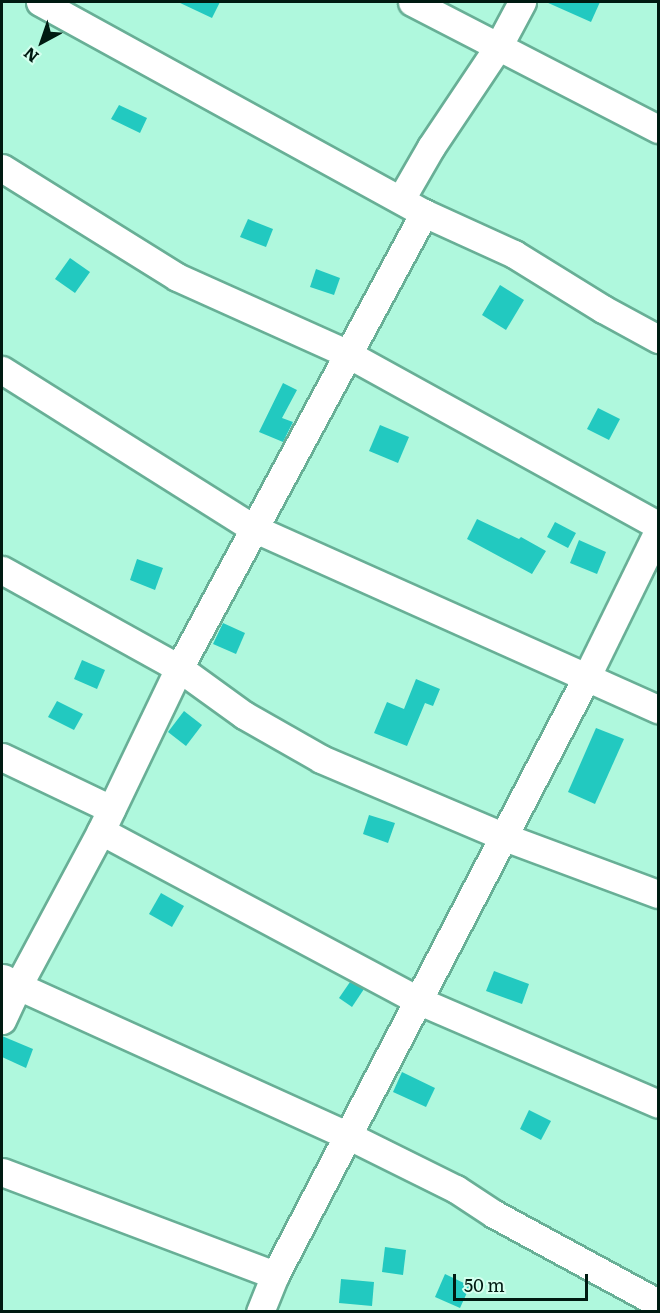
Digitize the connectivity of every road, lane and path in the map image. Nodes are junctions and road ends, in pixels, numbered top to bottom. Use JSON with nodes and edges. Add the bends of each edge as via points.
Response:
{"nodes":[{"id":1,"x":40,"y":2,"type":"edge"},
{"id":2,"x":412,"y":2,"type":"edge"},
{"id":3,"x":522,"y":2,"type":"edge"},
{"id":4,"x":498,"y":47,"type":"junction"},
{"id":5,"x":658,"y":129,"type":"edge"},
{"id":6,"x":2,"y":168,"type":"edge"},
{"id":7,"x":413,"y":206,"type":"junction"},
{"id":8,"x":658,"y":339,"type":"edge"},
{"id":9,"x":346,"y":353,"type":"junction"},
{"id":10,"x":2,"y":370,"type":"edge"},
{"id":11,"x":658,"y":525,"type":"edge"},
{"id":12,"x":253,"y":528,"type":"junction"},
{"id":13,"x":658,"y":531,"type":"edge"},
{"id":14,"x":2,"y":570,"type":"edge"},
{"id":15,"x":179,"y":668,"type":"junction"},
{"id":16,"x":586,"y":678,"type":"junction"},
{"id":17,"x":658,"y":710,"type":"edge"},
{"id":18,"x":2,"y":757,"type":"edge"},
{"id":19,"x":106,"y":820,"type":"junction"},
{"id":20,"x":502,"y":836,"type":"junction"},
{"id":21,"x":658,"y":894,"type":"edge"},
{"id":22,"x":10,"y":982,"type":"edge"},
{"id":23,"x":417,"y":1000,"type":"junction"},
{"id":24,"x":2,"y":1020,"type":"edge"},
{"id":25,"x":658,"y":1104,"type":"edge"},
{"id":26,"x":347,"y":1135,"type":"junction"},
{"id":27,"x":2,"y":1172,"type":"edge"},
{"id":28,"x":275,"y":1275,"type":"junction"},
{"id":29,"x":658,"y":1303,"type":"edge"},
{"id":30,"x":260,"y":1311,"type":"edge"}],
"edges":[{"from":1,"to":7,"type":"street"},
{"from":2,"to":4,"type":"street"},
{"from":3,"to":4,"type":"street"},
{"from":4,"to":5,"type":"street"},
{"from":4,"to":7,"type":"street","via":[[431,147]]},
{"from":6,"to":9,"type":"street","via":[[177,277]]},
{"from":7,"to":8,"type":"street","via":[[514,254]]},
{"from":7,"to":9,"type":"street"},
{"from":9,"to":11,"type":"street"},
{"from":9,"to":12,"type":"street"},
{"from":10,"to":12,"type":"street"},
{"from":12,"to":15,"type":"street"},
{"from":12,"to":16,"type":"street"},
{"from":13,"to":16,"type":"street"},
{"from":14,"to":15,"type":"street"},
{"from":15,"to":19,"type":"street"},
{"from":15,"to":20,"type":"street","via":[[244,715],[321,759]]},
{"from":16,"to":17,"type":"street"},
{"from":16,"to":20,"type":"street"},
{"from":18,"to":19,"type":"street"},
{"from":19,"to":22,"type":"street"},
{"from":19,"to":23,"type":"street"},
{"from":20,"to":21,"type":"street"},
{"from":20,"to":23,"type":"street"},
{"from":22,"to":24,"type":"street"},
{"from":22,"to":26,"type":"street"},
{"from":23,"to":25,"type":"street"},
{"from":23,"to":26,"type":"street"},
{"from":26,"to":28,"type":"street"},
{"from":26,"to":29,"type":"street","via":[[456,1189],[494,1214]]},
{"from":27,"to":28,"type":"street"},
{"from":28,"to":30,"type":"street"}]}
